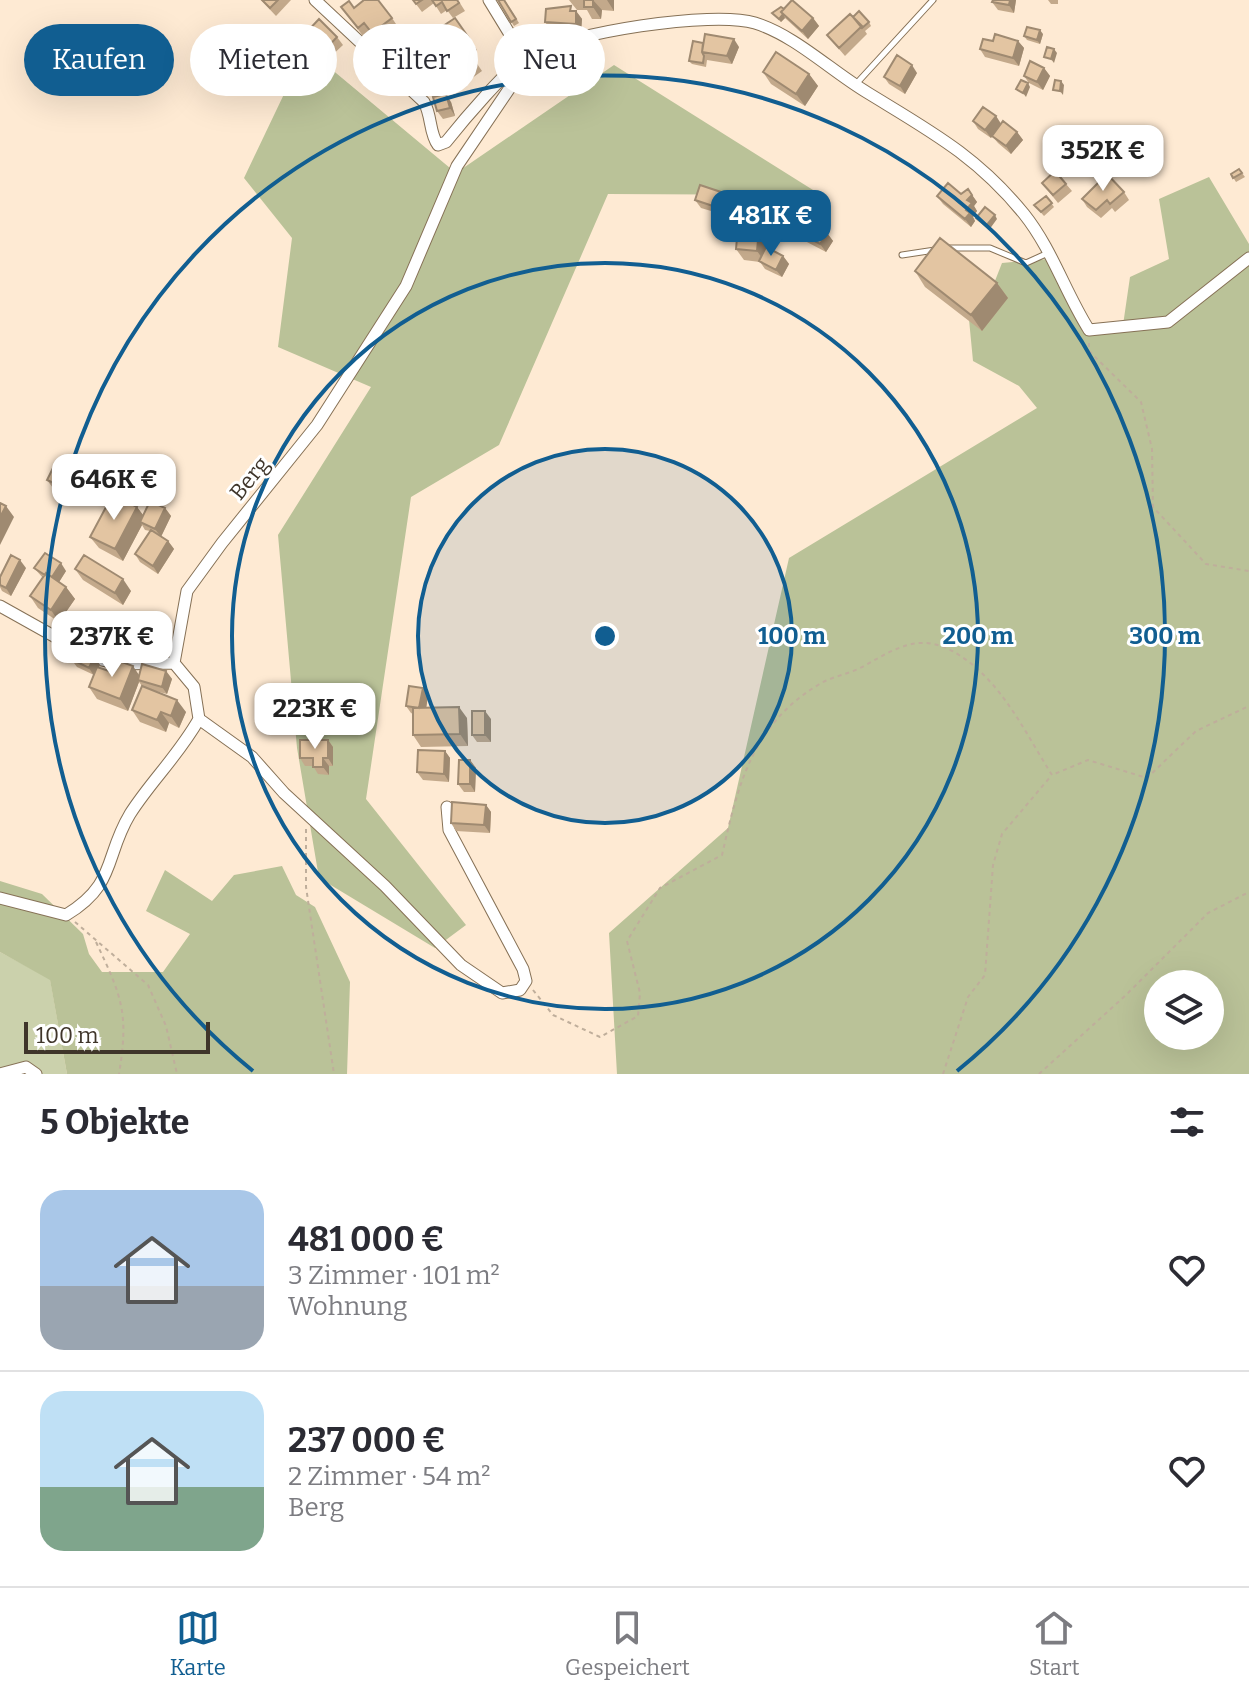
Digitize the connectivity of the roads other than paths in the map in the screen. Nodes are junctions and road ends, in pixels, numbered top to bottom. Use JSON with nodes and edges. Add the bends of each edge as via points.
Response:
{"nodes":[{"id":1,"x":315,"y":0,"type":"edge"},
{"id":2,"x":489,"y":0,"type":"edge"},
{"id":3,"x":933,"y":0,"type":"edge"},
{"id":4,"x":504,"y":24,"type":"edge"},
{"id":5,"x":605,"y":34,"type":"edge"},
{"id":6,"x":855,"y":85,"type":"junction"},
{"id":7,"x":494,"y":91,"type":"edge"},
{"id":8,"x":502,"y":96,"type":"edge"},
{"id":9,"x":1049,"y":252,"type":"junction"},
{"id":10,"x":902,"y":255,"type":"dead end"},
{"id":11,"x":1249,"y":258,"type":"edge"},
{"id":12,"x":0,"y":606,"type":"edge"},
{"id":13,"x":174,"y":663,"type":"junction"},
{"id":14,"x":199,"y":719,"type":"junction"},
{"id":15,"x":447,"y":807,"type":"dead end"},
{"id":16,"x":0,"y":898,"type":"edge"},
{"id":17,"x":0,"y":1074,"type":"edge"},
{"id":18,"x":36,"y":1074,"type":"edge"}],
"edges":[{"from":1,"to":7,"type":"street","via":[[424,102],[438,145]]},
{"from":2,"to":4,"type":"street"},
{"from":3,"to":6,"type":"lane"},
{"from":5,"to":6,"type":"street","via":[[678,21],[735,20],[770,30]]},
{"from":6,"to":9,"type":"street","via":[[977,162],[1023,213]]},
{"from":8,"to":13,"type":"street","name":"Berg","via":[[457,166],[406,286],[317,425],[187,591]]},
{"from":9,"to":10,"type":"lane","via":[[1026,263],[977,246]]},
{"from":9,"to":11,"type":"street","via":[[1089,330],[1168,322]]},
{"from":12,"to":13,"type":"street","via":[[93,658],[119,664]]},
{"from":13,"to":14,"type":"street","via":[[194,687]]},
{"from":14,"to":15,"type":"street","via":[[252,757],[461,965],[502,993],[520,990],[526,981],[515,952],[449,830]]},
{"from":14,"to":16,"type":"street","via":[[181,752],[130,815],[107,875],[89,901],[66,915]]},
{"from":17,"to":18,"type":"street","via":[[26,1067]]}]}
